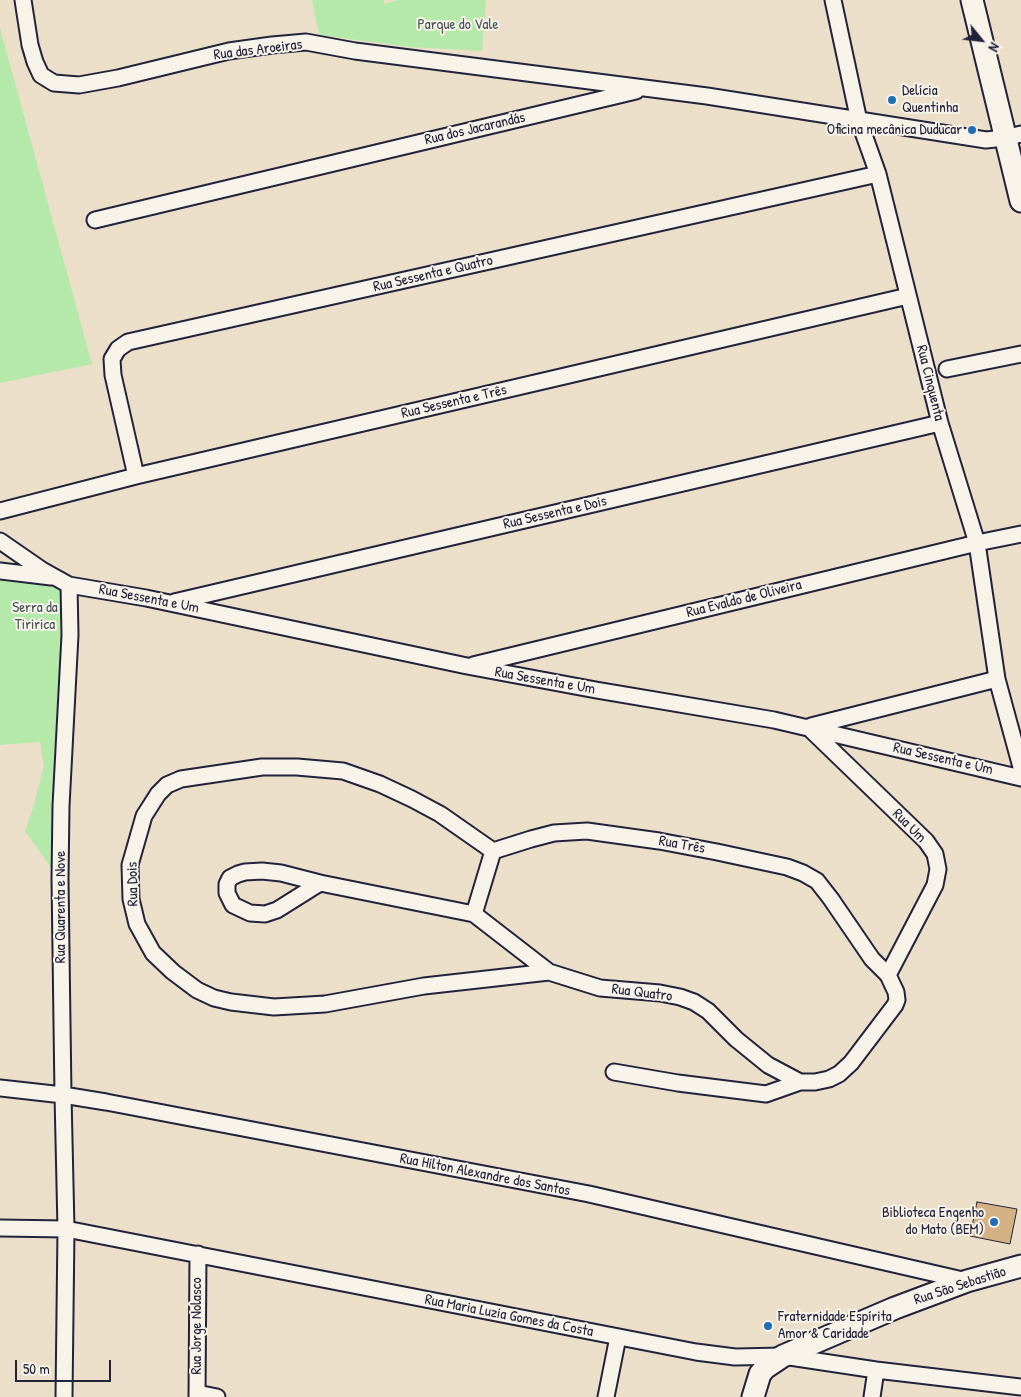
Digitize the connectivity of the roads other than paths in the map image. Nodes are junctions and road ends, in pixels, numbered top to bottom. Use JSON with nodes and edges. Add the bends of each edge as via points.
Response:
{"nodes":[{"id":1,"x":23,"y":0,"type":"edge"},
{"id":2,"x":833,"y":0,"type":"edge"},
{"id":3,"x":972,"y":0,"type":"edge"},
{"id":4,"x":644,"y":89,"type":"junction"},
{"id":5,"x":859,"y":121,"type":"junction"},
{"id":6,"x":1013,"y":136,"type":"edge"},
{"id":7,"x":878,"y":174,"type":"junction"},
{"id":8,"x":1021,"y":201,"type":"edge"},
{"id":9,"x":95,"y":220,"type":"dead end"},
{"id":10,"x":908,"y":296,"type":"junction"},
{"id":11,"x":1021,"y":354,"type":"edge"},
{"id":12,"x":947,"y":369,"type":"dead end"},
{"id":13,"x":940,"y":423,"type":"junction"},
{"id":14,"x":136,"y":476,"type":"junction"},
{"id":15,"x":0,"y":511,"type":"edge"},
{"id":16,"x":1021,"y":534,"type":"edge"},
{"id":17,"x":0,"y":541,"type":"edge"},
{"id":18,"x":977,"y":543,"type":"junction"},
{"id":19,"x":0,"y":571,"type":"edge"},
{"id":20,"x":63,"y":581,"type":"junction"},
{"id":21,"x":170,"y":602,"type":"junction"},
{"id":22,"x":467,"y":666,"type":"junction"},
{"id":23,"x":996,"y":679,"type":"junction"},
{"id":24,"x":808,"y":727,"type":"junction"},
{"id":25,"x":1021,"y":767,"type":"edge"},
{"id":26,"x":1021,"y":778,"type":"edge"},
{"id":27,"x":492,"y":851,"type":"junction"},
{"id":28,"x":320,"y":883,"type":"junction"},
{"id":29,"x":474,"y":914,"type":"junction"},
{"id":30,"x":548,"y":972,"type":"junction"},
{"id":31,"x":888,"y":975,"type":"junction"},
{"id":32,"x":614,"y":1072,"type":"dead end"},
{"id":33,"x":800,"y":1082,"type":"junction"},
{"id":34,"x":0,"y":1088,"type":"edge"},
{"id":35,"x":63,"y":1095,"type":"junction"},
{"id":36,"x":0,"y":1228,"type":"edge"},
{"id":37,"x":66,"y":1229,"type":"junction"},
{"id":38,"x":198,"y":1254,"type":"junction"},
{"id":39,"x":1021,"y":1266,"type":"edge"},
{"id":40,"x":967,"y":1281,"type":"junction"},
{"id":41,"x":618,"y":1337,"type":"junction"},
{"id":42,"x":782,"y":1356,"type":"junction"},
{"id":43,"x":876,"y":1370,"type":"junction"},
{"id":44,"x":1021,"y":1387,"type":"edge"},
{"id":45,"x":1004,"y":1391,"type":"edge"},
{"id":46,"x":197,"y":1395,"type":"edge"},
{"id":47,"x":64,"y":1397,"type":"edge"},
{"id":48,"x":217,"y":1397,"type":"edge"},
{"id":49,"x":606,"y":1397,"type":"edge"},
{"id":50,"x":753,"y":1397,"type":"edge"},
{"id":51,"x":872,"y":1397,"type":"edge"}],
"edges":[{"from":1,"to":4,"type":"street","name":"Rua das Aroeiras","via":[[34,62],[41,75],[54,83],[79,85],[229,51],[306,42]]},
{"from":2,"to":5,"type":"street","name":"Rua Cinquenta"},
{"from":3,"to":6,"type":"street"},
{"from":4,"to":5,"type":"street","name":"Rua dos Jacarandás"},
{"from":4,"to":9,"type":"street","name":"Rua dos Jacarandás"},
{"from":5,"to":6,"type":"street","via":[[986,140]]},
{"from":5,"to":7,"type":"street","name":"Rua Cinquenta"},
{"from":6,"to":8,"type":"street"},
{"from":7,"to":10,"type":"street","name":"Rua Cinquenta"},
{"from":7,"to":14,"type":"street","name":"Rua Sessenta e Quatro","via":[[128,342],[112,359]]},
{"from":10,"to":13,"type":"street","name":"Rua Cinquenta"},
{"from":10,"to":14,"type":"street","name":"Rua Sessenta e Três"},
{"from":11,"to":12,"type":"street"},
{"from":13,"to":18,"type":"street","name":"Rua Cinquenta"},
{"from":13,"to":21,"type":"street","name":"Rua Sessenta e Dois"},
{"from":14,"to":15,"type":"street","name":"Rua Sessenta e Três"},
{"from":16,"to":18,"type":"street","name":"Rua Evaldo de Oliveira"},
{"from":17,"to":20,"type":"street"},
{"from":18,"to":22,"type":"street","name":"Rua Evaldo de Oliveira"},
{"from":18,"to":23,"type":"street","name":"Rua Cinquenta"},
{"from":19,"to":20,"type":"street","name":"Rua Sessenta e Um"},
{"from":20,"to":21,"type":"street","name":"Rua Sessenta e Um"},
{"from":20,"to":35,"type":"street","name":"Rua Quarenta e Nove","via":[[70,634],[61,806]]},
{"from":21,"to":22,"type":"street","name":"Rua Sessenta e Um"},
{"from":22,"to":24,"type":"street","name":"Rua Sessenta e Um"},
{"from":23,"to":24,"type":"street"},
{"from":23,"to":25,"type":"street","name":"Rua Cinquenta"},
{"from":24,"to":26,"type":"street","name":"Rua Sessenta e Um"},
{"from":24,"to":31,"type":"street","name":"Rua Um","via":[[926,841],[935,854],[938,869],[935,885]]},
{"from":27,"to":29,"type":"street"},
{"from":27,"to":30,"type":"street","name":"Rua Dois","via":[[440,814],[380,784],[343,770],[262,767],[181,779],[167,785],[158,794],[144,816],[130,865],[131,899],[137,924],[153,953],[197,990],[231,1002],[274,1007],[325,1004],[424,986]]},
{"from":27,"to":31,"type":"street","name":"Rua Três","via":[[554,833],[587,831],[659,841],[787,867],[817,881],[872,959]]},
{"from":28,"to":28,"type":"street","name":"Rua Quatro","via":[[264,914],[250,913],[233,905],[227,893],[230,878],[245,872],[282,873]]},
{"from":28,"to":29,"type":"street","name":"Rua Quatro"},
{"from":29,"to":30,"type":"street","name":"Rua Quatro"},
{"from":30,"to":33,"type":"street","name":"Rua Quatro","via":[[600,988],[660,993],[694,1002],[768,1065]]},
{"from":31,"to":33,"type":"street","via":[[896,992],[895,1005],[851,1063],[829,1079]]},
{"from":32,"to":33,"type":"street","via":[[766,1094]]},
{"from":34,"to":35,"type":"street","name":"Rua Hilton Alexandre dos Santos"},
{"from":35,"to":37,"type":"street","name":"Rua Quarenta e Nove"},
{"from":35,"to":40,"type":"street","name":"Rua Hilton Alexandre dos Santos","via":[[589,1194]]},
{"from":36,"to":37,"type":"street","name":"Rua Maria Luzia Gomes da Costa"},
{"from":37,"to":38,"type":"street","name":"Rua Maria Luzia Gomes da Costa"},
{"from":37,"to":47,"type":"street","name":"Rua Quarenta e Nove"},
{"from":38,"to":41,"type":"street","name":"Rua Maria Luzia Gomes da Costa"},
{"from":38,"to":46,"type":"street","name":"Rua Jorge Nolasco"},
{"from":39,"to":40,"type":"street","name":"Rua São Sebastião"},
{"from":40,"to":42,"type":"street","name":"Rua São Sebastião"},
{"from":41,"to":42,"type":"street","name":"Rua Maria Luzia Gomes da Costa","via":[[715,1355]]},
{"from":41,"to":49,"type":"street"},
{"from":42,"to":43,"type":"street","name":"Rua Maria Luzia Gomes da Costa"},
{"from":42,"to":50,"type":"street","name":"Rua São Sebastião","via":[[764,1368]]},
{"from":43,"to":45,"type":"street","name":"Rua Maria Luzia Gomes da Costa"},
{"from":43,"to":51,"type":"street"},
{"from":44,"to":45,"type":"street","name":"Rua Maria Luzia Gomes da Costa"},
{"from":46,"to":48,"type":"street"}]}
